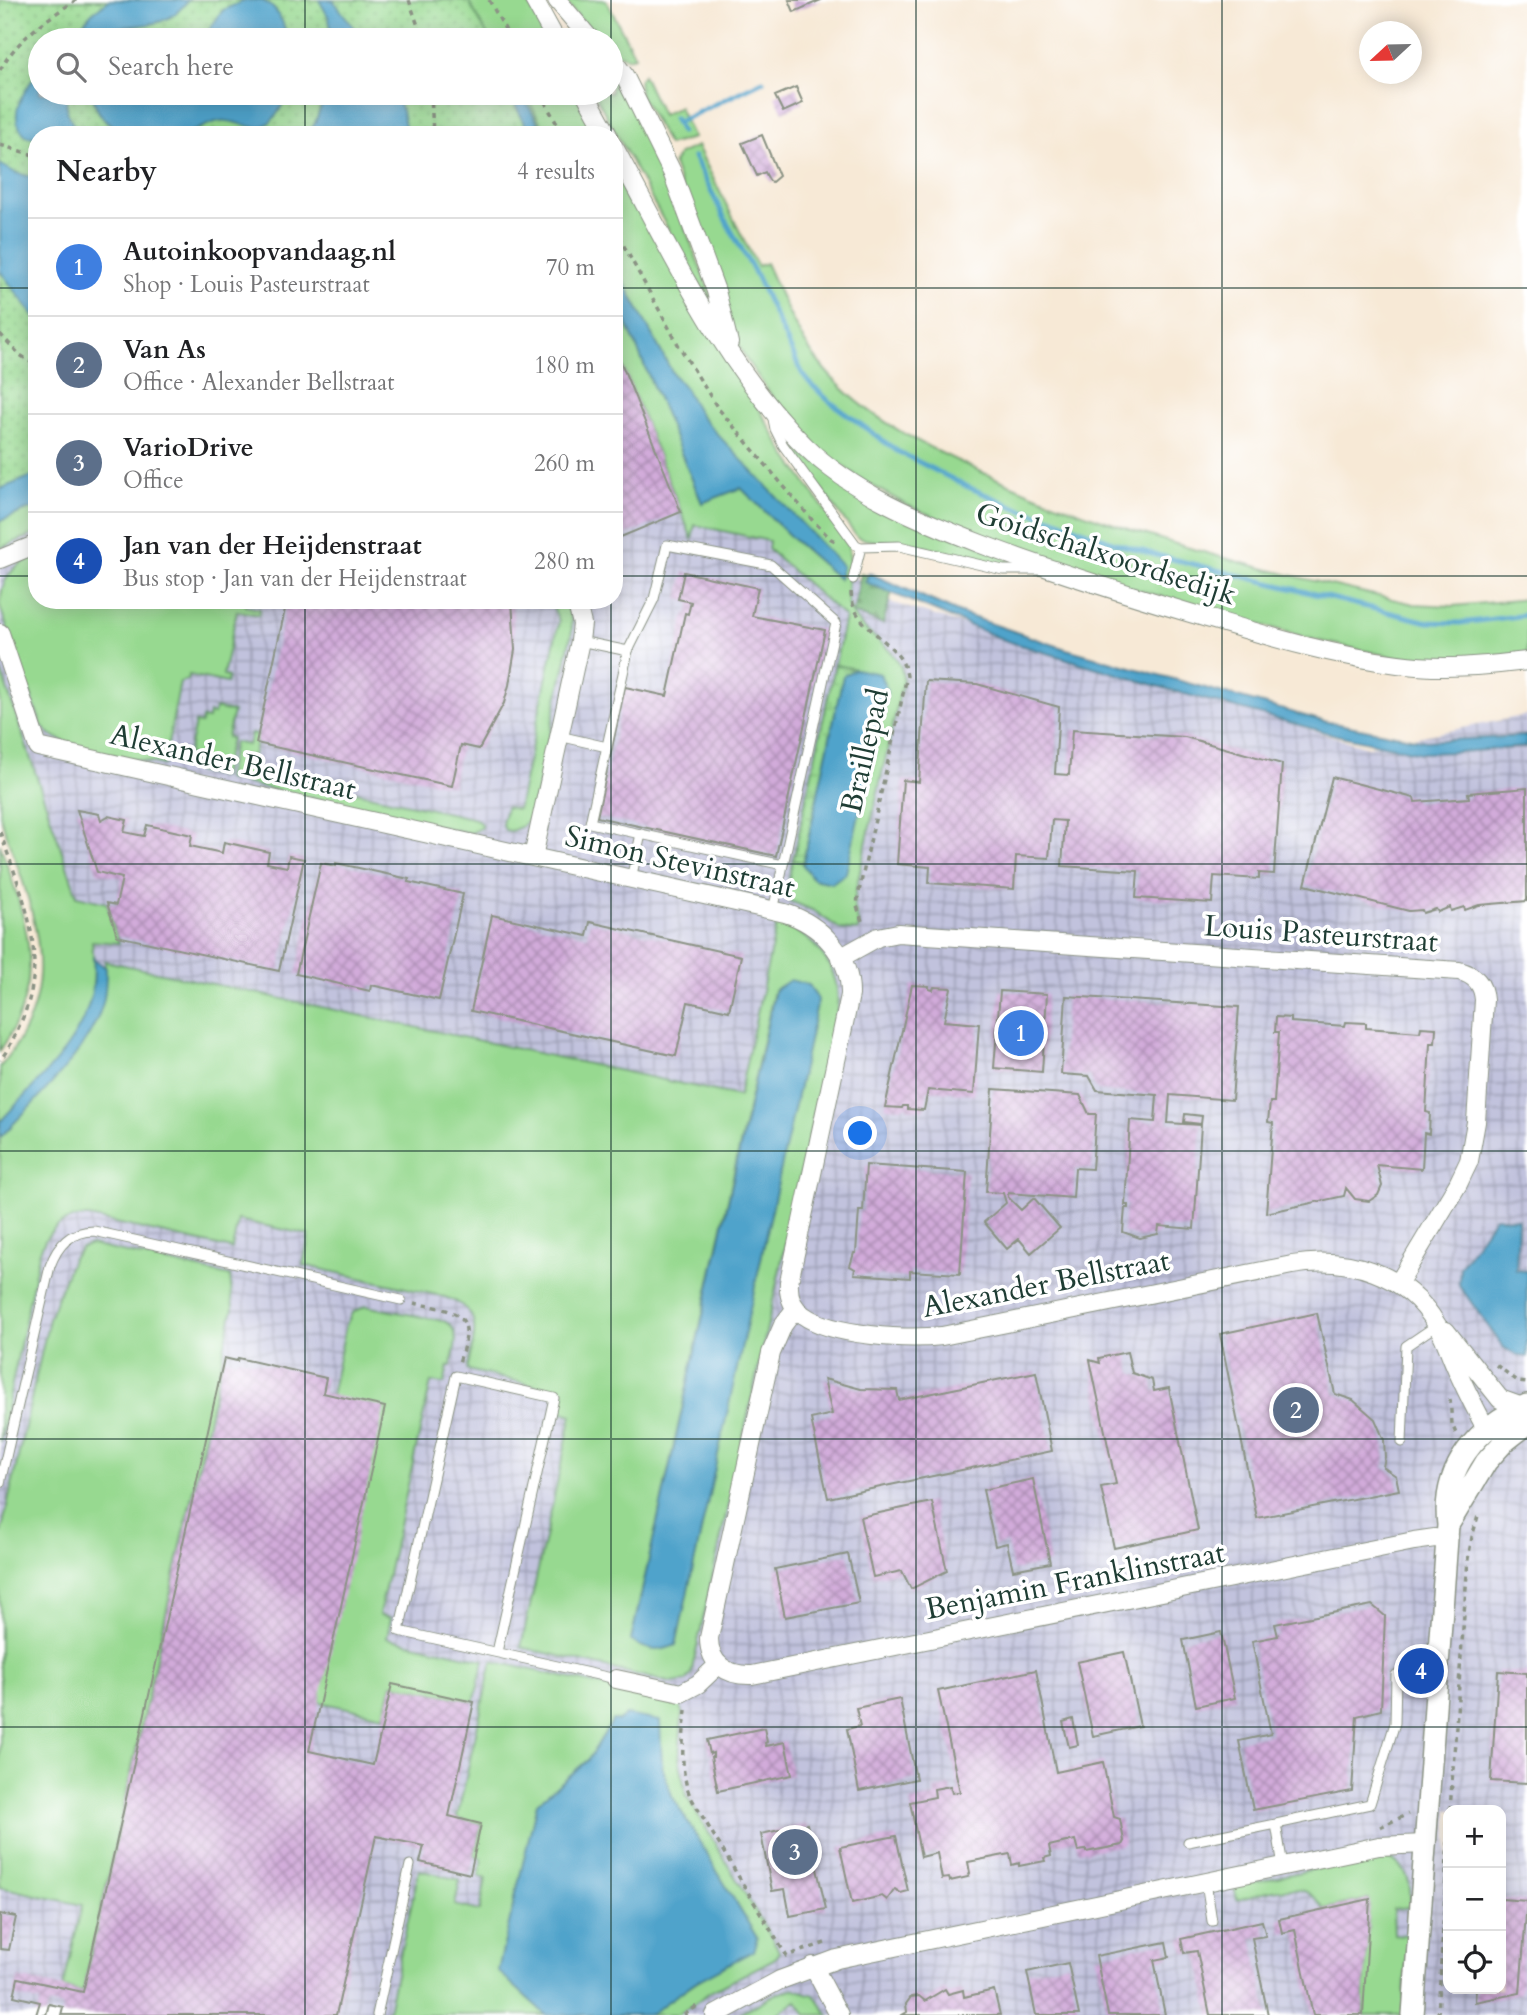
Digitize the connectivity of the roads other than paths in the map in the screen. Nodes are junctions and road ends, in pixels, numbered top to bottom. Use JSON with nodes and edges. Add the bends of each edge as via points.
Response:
{"nodes":[{"id":1,"x":534,"y":0,"type":"edge"},
{"id":2,"x":557,"y":0,"type":"edge"},
{"id":3,"x":549,"y":28,"type":"edge"},
{"id":4,"x":581,"y":28,"type":"edge"},
{"id":5,"x":623,"y":75,"type":"edge"},
{"id":6,"x":591,"y":105,"type":"edge"},
{"id":7,"x":602,"y":126,"type":"edge"},
{"id":8,"x":623,"y":163,"type":"edge"},
{"id":9,"x":731,"y":354,"type":"junction"},
{"id":10,"x":770,"y":407,"type":"junction"},
{"id":11,"x":861,"y":547,"type":"junction"},
{"id":12,"x":28,"y":548,"type":"edge"},
{"id":13,"x":0,"y":559,"type":"edge"},
{"id":14,"x":1050,"y":569,"type":"junction"},
{"id":15,"x":853,"y":579,"type":"road end"},
{"id":16,"x":578,"y":609,"type":"edge"},
{"id":17,"x":0,"y":634,"type":"edge"},
{"id":18,"x":580,"y":641,"type":"junction"},
{"id":19,"x":628,"y":651,"type":"junction"},
{"id":20,"x":1527,"y":661,"type":"edge"},
{"id":21,"x":559,"y":736,"type":"junction"},
{"id":22,"x":607,"y":747,"type":"junction"},
{"id":23,"x":640,"y":834,"type":"junction"},
{"id":24,"x":533,"y":857,"type":"junction"},
{"id":25,"x":783,"y":865,"type":"junction"},
{"id":26,"x":631,"y":879,"type":"junction"},
{"id":27,"x":773,"y":911,"type":"junction"},
{"id":28,"x":840,"y":958,"type":"junction"},
{"id":29,"x":1398,"y":1283,"type":"junction"},
{"id":30,"x":401,"y":1300,"type":"road end"},
{"id":31,"x":796,"y":1308,"type":"junction"},
{"id":32,"x":1437,"y":1325,"type":"junction"},
{"id":33,"x":1523,"y":1417,"type":"edge"},
{"id":34,"x":1488,"y":1429,"type":"junction"},
{"id":35,"x":1402,"y":1442,"type":"dead end"},
{"id":36,"x":0,"y":1483,"type":"edge"},
{"id":37,"x":1447,"y":1532,"type":"junction"},
{"id":38,"x":497,"y":1652,"type":"junction"},
{"id":39,"x":718,"y":1665,"type":"junction"},
{"id":40,"x":1396,"y":1675,"type":"dead end"},
{"id":41,"x":616,"y":1679,"type":"joint"},
{"id":42,"x":1276,"y":1824,"type":"junction"},
{"id":43,"x":1188,"y":1842,"type":"dead end"},
{"id":44,"x":1424,"y":1844,"type":"junction"},
{"id":45,"x":410,"y":1865,"type":"dead end"},
{"id":46,"x":1283,"y":1866,"type":"junction"},
{"id":47,"x":1206,"y":1882,"type":"junction"},
{"id":48,"x":1212,"y":1921,"type":"dead end"},
{"id":49,"x":813,"y":1966,"type":"junction"},
{"id":50,"x":377,"y":2015,"type":"edge"},
{"id":51,"x":715,"y":2015,"type":"edge"},
{"id":52,"x":839,"y":2015,"type":"edge"},
{"id":53,"x":1413,"y":2015,"type":"edge"}],
"edges":[{"from":1,"to":3,"type":"street"},
{"from":2,"to":4,"type":"street"},
{"from":5,"to":9,"type":"street","name":"Goidschalxoordsedijk","via":[[672,172],[716,291]]},
{"from":6,"to":7,"type":"street"},
{"from":8,"to":9,"type":"street","name":"Goidschalxoordsedijk"},
{"from":9,"to":10,"type":"street","name":"Goidschalxoordsedijk"},
{"from":10,"to":11,"type":"lane","via":[[783,445],[850,539]]},
{"from":10,"to":14,"type":"street","name":"Goidschalxoordsedijk","via":[[818,457],[861,488],[950,531]]},
{"from":11,"to":14,"type":"lane","via":[[899,545],[1012,571]]},
{"from":11,"to":15,"type":"lane"},
{"from":12,"to":13,"type":"street"},
{"from":14,"to":20,"type":"street","name":"Goidschalxoordsedijk","via":[[1261,634],[1369,660],[1439,668]]},
{"from":16,"to":18,"type":"street"},
{"from":17,"to":24,"type":"street","name":"Alexander Bellstraat","via":[[38,747]]},
{"from":18,"to":19,"type":"lane"},
{"from":18,"to":21,"type":"street"},
{"from":19,"to":22,"type":"lane"},
{"from":19,"to":25,"type":"lane","via":[[654,599],[667,545],[771,565],[836,623]]},
{"from":21,"to":22,"type":"lane"},
{"from":21,"to":24,"type":"street"},
{"from":22,"to":23,"type":"lane","via":[[590,823]]},
{"from":23,"to":25,"type":"lane"},
{"from":23,"to":26,"type":"lane"},
{"from":24,"to":26,"type":"street","name":"Simon Stevinstraat"},
{"from":25,"to":27,"type":"lane"},
{"from":26,"to":27,"type":"street","name":"Simon Stevinstraat"},
{"from":27,"to":28,"type":"street","name":"Simon Stevinstraat","via":[[816,928]]},
{"from":28,"to":29,"type":"street","name":"Louis Pasteurstraat","via":[[889,934],[905,933],[1471,975],[1481,985],[1484,1000],[1473,1147],[1458,1184]]},
{"from":28,"to":31,"type":"street","via":[[850,1001],[789,1282]]},
{"from":29,"to":31,"type":"street","name":"Alexander Bellstraat","via":[[1342,1263],[1298,1264],[961,1334],[921,1338],[849,1330],[816,1322]]},
{"from":29,"to":32,"type":"street","name":"Alexander Bellstraat","via":[[1417,1298]]},
{"from":30,"to":36,"type":"lane","via":[[94,1231],[77,1233],[63,1242],[50,1266]]},
{"from":31,"to":39,"type":"street","via":[[785,1320],[771,1353],[709,1638]]},
{"from":32,"to":33,"type":"street","name":"Alexander Bellstraat","via":[[1449,1332],[1500,1399]]},
{"from":32,"to":34,"type":"street","name":"Alexander Bellstraat"},
{"from":32,"to":35,"type":"lane","via":[[1406,1346]]},
{"from":33,"to":34,"type":"street"},
{"from":33,"to":37,"type":"street","via":[[1486,1462]]},
{"from":34,"to":37,"type":"street","via":[[1465,1454],[1452,1478]]},
{"from":37,"to":39,"type":"street","name":"Benjamin Franklinstraat","via":[[752,1675],[734,1675]]},
{"from":37,"to":44,"type":"street"},
{"from":38,"to":38,"type":"lane","via":[[399,1630],[456,1376],[554,1398]]},
{"from":38,"to":41,"type":"lane"},
{"from":39,"to":41,"type":"street","via":[[688,1690],[677,1692]]},
{"from":40,"to":42,"type":"lane","via":[[1395,1723],[1370,1804]]},
{"from":42,"to":43,"type":"lane"},
{"from":42,"to":46,"type":"lane"},
{"from":44,"to":46,"type":"street","via":[[1387,1845]]},
{"from":44,"to":53,"type":"street"},
{"from":45,"to":50,"type":"lane"},
{"from":46,"to":47,"type":"street"},
{"from":47,"to":48,"type":"lane"},
{"from":47,"to":49,"type":"street"},
{"from":49,"to":51,"type":"street"},
{"from":49,"to":52,"type":"street"}]}
